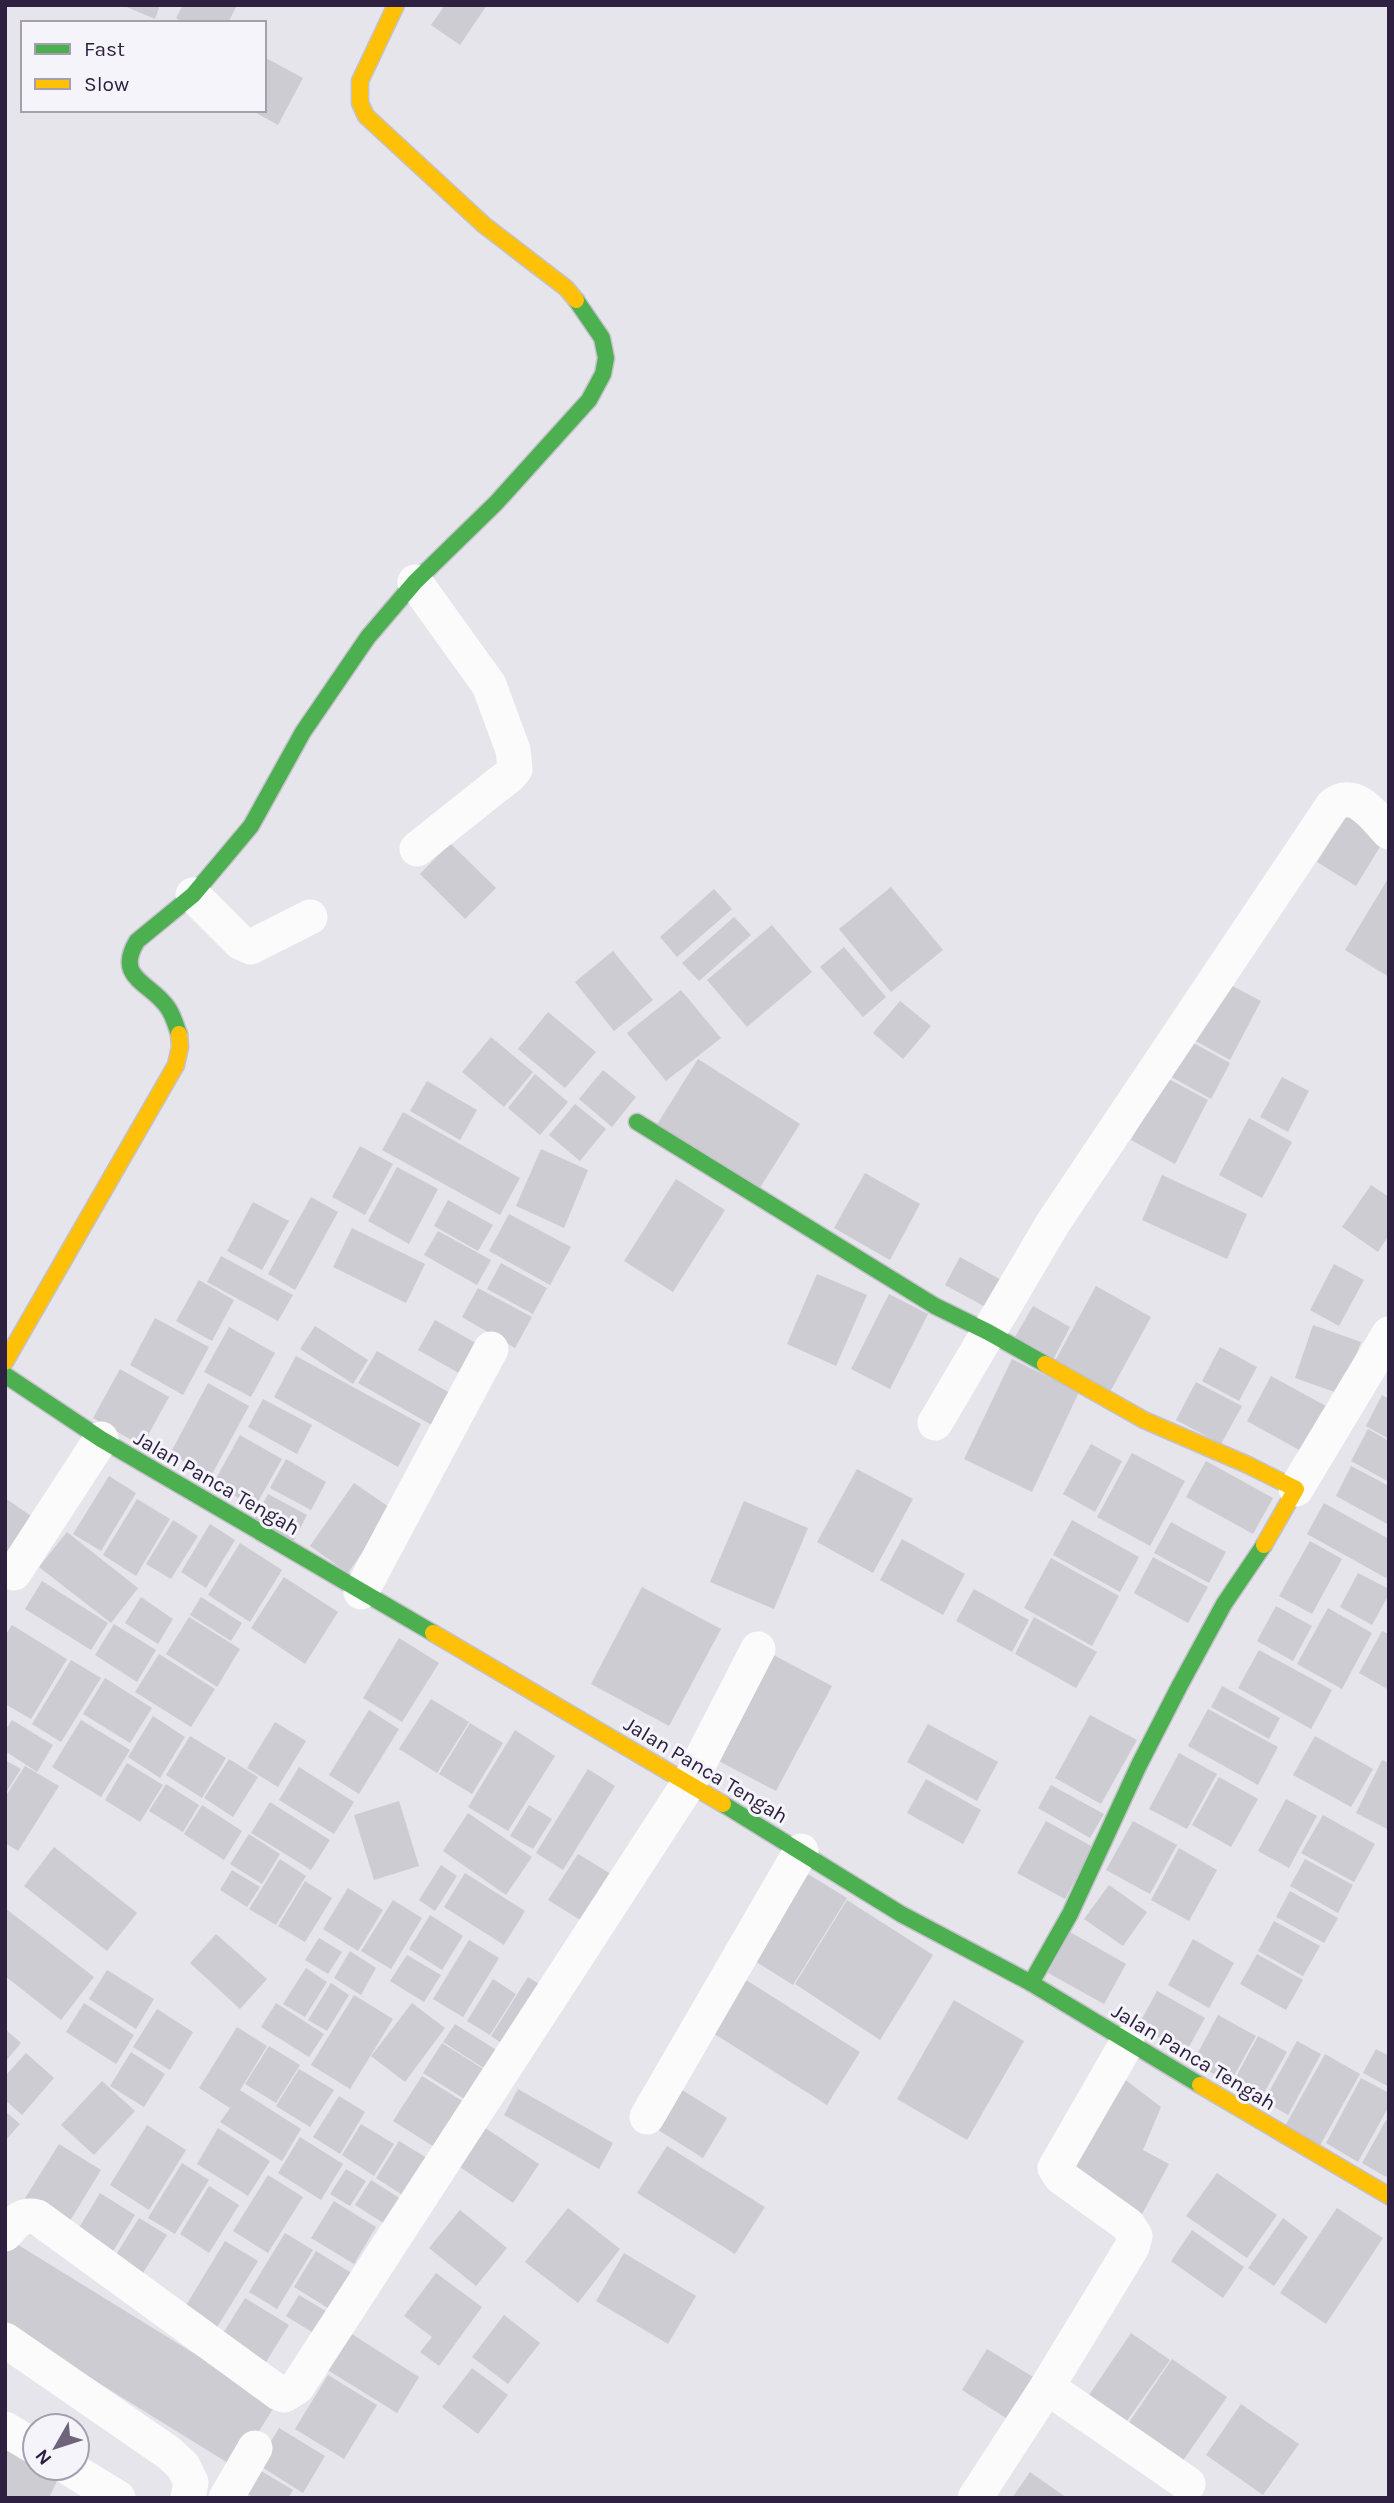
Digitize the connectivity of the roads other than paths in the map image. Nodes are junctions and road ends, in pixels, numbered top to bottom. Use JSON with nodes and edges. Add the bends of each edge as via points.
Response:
{"nodes":[{"id":1,"x":396,"y":5,"type":"edge"},
{"id":2,"x":415,"y":582,"type":"junction"},
{"id":3,"x":1389,"y":832,"type":"edge"},
{"id":4,"x":417,"y":849,"type":"dead end"},
{"id":5,"x":192,"y":895,"type":"junction"},
{"id":6,"x":310,"y":917,"type":"dead end"},
{"id":7,"x":637,"y":1122,"type":"dead end"},
{"id":8,"x":988,"y":1332,"type":"junction"},
{"id":9,"x":1389,"y":1334,"type":"edge"},
{"id":10,"x":491,"y":1349,"type":"dead end"},
{"id":11,"x":5,"y":1362,"type":"edge"},
{"id":12,"x":5,"y":1375,"type":"edge"},
{"id":13,"x":935,"y":1423,"type":"dead end"},
{"id":14,"x":100,"y":1439,"type":"junction"},
{"id":15,"x":1296,"y":1489,"type":"junction"},
{"id":16,"x":14,"y":1573,"type":"dead end"},
{"id":17,"x":361,"y":1592,"type":"junction"},
{"id":18,"x":758,"y":1648,"type":"dead end"},
{"id":19,"x":689,"y":1783,"type":"junction"},
{"id":20,"x":801,"y":1851,"type":"junction"},
{"id":21,"x":1031,"y":1983,"type":"junction"},
{"id":22,"x":1128,"y":2043,"type":"junction"},
{"id":23,"x":647,"y":2117,"type":"dead end"},
{"id":24,"x":1389,"y":2196,"type":"edge"},
{"id":25,"x":5,"y":2234,"type":"edge"},
{"id":26,"x":5,"y":2340,"type":"edge"},
{"id":27,"x":1047,"y":2387,"type":"junction"},
{"id":28,"x":5,"y":2429,"type":"edge"},
{"id":29,"x":21,"y":2439,"type":"edge"},
{"id":30,"x":255,"y":2448,"type":"dead end"},
{"id":31,"x":91,"y":2481,"type":"edge"},
{"id":32,"x":1188,"y":2484,"type":"dead end"},
{"id":33,"x":118,"y":2498,"type":"edge"},
{"id":34,"x":188,"y":2498,"type":"edge"},
{"id":35,"x":226,"y":2498,"type":"edge"},
{"id":36,"x":975,"y":2498,"type":"edge"}],
"edges":[{"from":1,"to":2,"type":"street","via":[[360,81],[360,103],[366,116],[484,225],[566,288],[602,338],[606,358],[589,400],[496,503]]},
{"from":2,"to":4,"type":"street","via":[[489,685],[513,750],[515,769]]},
{"from":2,"to":5,"type":"street","via":[[368,637],[303,732],[251,826]]},
{"from":3,"to":8,"type":"street","via":[[1353,799],[1332,805],[1053,1223]]},
{"from":5,"to":6,"type":"street","via":[[240,942],[251,947]]},
{"from":5,"to":11,"type":"street","via":[[137,941],[128,959],[132,974],[168,1007],[179,1034],[176,1065]]},
{"from":7,"to":8,"type":"street","via":[[935,1306]]},
{"from":8,"to":13,"type":"street"},
{"from":8,"to":15,"type":"street","via":[[1144,1420]]},
{"from":9,"to":15,"type":"street"},
{"from":10,"to":17,"type":"street"},
{"from":12,"to":14,"type":"street","name":"Jalan Panca Tengah"},
{"from":14,"to":16,"type":"street"},
{"from":14,"to":17,"type":"street","name":"Jalan Panca Tengah"},
{"from":15,"to":21,"type":"street","via":[[1180,1685],[1070,1914]]},
{"from":17,"to":19,"type":"street","name":"Jalan Panca Tengah"},
{"from":18,"to":19,"type":"street"},
{"from":19,"to":20,"type":"street","name":"Jalan Panca Tengah"},
{"from":19,"to":25,"type":"street","via":[[289,2394],[279,2393],[37,2217],[22,2217]]},
{"from":20,"to":21,"type":"street","name":"Jalan Panca Tengah","via":[[901,1913]]},
{"from":20,"to":23,"type":"street"},
{"from":21,"to":22,"type":"street","name":"Jalan Panca Tengah"},
{"from":22,"to":24,"type":"street","name":"Jalan Panca Tengah"},
{"from":22,"to":27,"type":"street","via":[[1055,2168],[1128,2225],[1135,2236]]},
{"from":26,"to":34,"type":"street","via":[[169,2453],[191,2482]]},
{"from":27,"to":32,"type":"street"},
{"from":27,"to":36,"type":"street"},
{"from":28,"to":29,"type":"street"},
{"from":30,"to":35,"type":"street"},
{"from":31,"to":33,"type":"street"}]}
